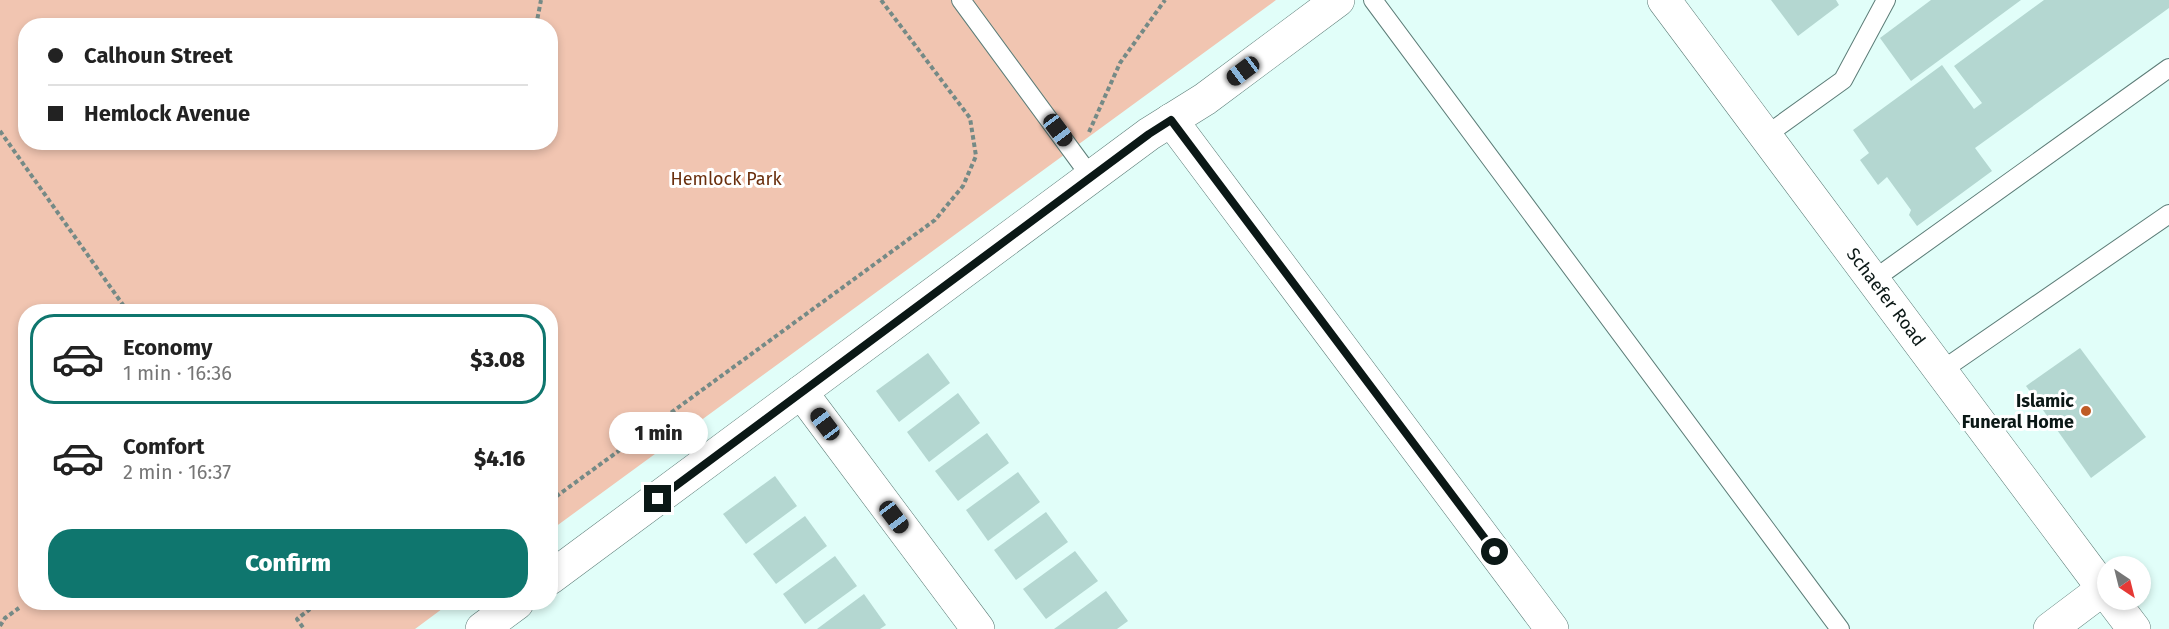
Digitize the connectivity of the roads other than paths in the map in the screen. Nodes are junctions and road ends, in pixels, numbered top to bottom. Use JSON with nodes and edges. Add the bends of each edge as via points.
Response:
{"nodes":[{"id":1,"x":961,"y":0,"type":"edge"},
{"id":2,"x":1338,"y":0,"type":"edge"},
{"id":3,"x":1373,"y":0,"type":"edge"},
{"id":4,"x":1664,"y":0,"type":"edge"},
{"id":5,"x":1886,"y":0,"type":"edge"},
{"id":6,"x":2169,"y":68,"type":"edge"},
{"id":7,"x":1171,"y":120,"type":"junction"},
{"id":8,"x":1765,"y":136,"type":"junction"},
{"id":9,"x":1091,"y":177,"type":"junction"},
{"id":10,"x":2169,"y":214,"type":"edge"},
{"id":11,"x":1873,"y":280,"type":"junction"},
{"id":12,"x":1941,"y":371,"type":"junction"},
{"id":13,"x":801,"y":392,"type":"junction"},
{"id":14,"x":558,"y":572,"type":"edge"},
{"id":15,"x":2097,"y":580,"type":"edge"},
{"id":16,"x":2097,"y":601,"type":"edge"},
{"id":17,"x":508,"y":610,"type":"edge"},
{"id":18,"x":2119,"y":610,"type":"edge"},
{"id":19,"x":482,"y":629,"type":"edge"},
{"id":20,"x":978,"y":629,"type":"edge"},
{"id":21,"x":1552,"y":629,"type":"edge"},
{"id":22,"x":1840,"y":629,"type":"edge"},
{"id":23,"x":2050,"y":629,"type":"edge"},
{"id":24,"x":2134,"y":629,"type":"edge"}],
"edges":[{"from":1,"to":9,"type":"lane"},
{"from":2,"to":7,"type":"street"},
{"from":3,"to":22,"type":"lane"},
{"from":4,"to":8,"type":"street","name":"Schaefer Road"},
{"from":5,"to":8,"type":"lane","via":[[1843,80]]},
{"from":6,"to":11,"type":"lane"},
{"from":7,"to":9,"type":"street"},
{"from":7,"to":21,"type":"street"},
{"from":8,"to":11,"type":"street","name":"Schaefer Road"},
{"from":9,"to":13,"type":"street"},
{"from":10,"to":12,"type":"lane"},
{"from":11,"to":12,"type":"street","name":"Schaefer Road"},
{"from":12,"to":15,"type":"street","name":"Schaefer Road"},
{"from":13,"to":14,"type":"street"},
{"from":13,"to":20,"type":"street"},
{"from":16,"to":23,"type":"street"},
{"from":17,"to":19,"type":"street"},
{"from":18,"to":24,"type":"street","name":"Schaefer Road"}]}
